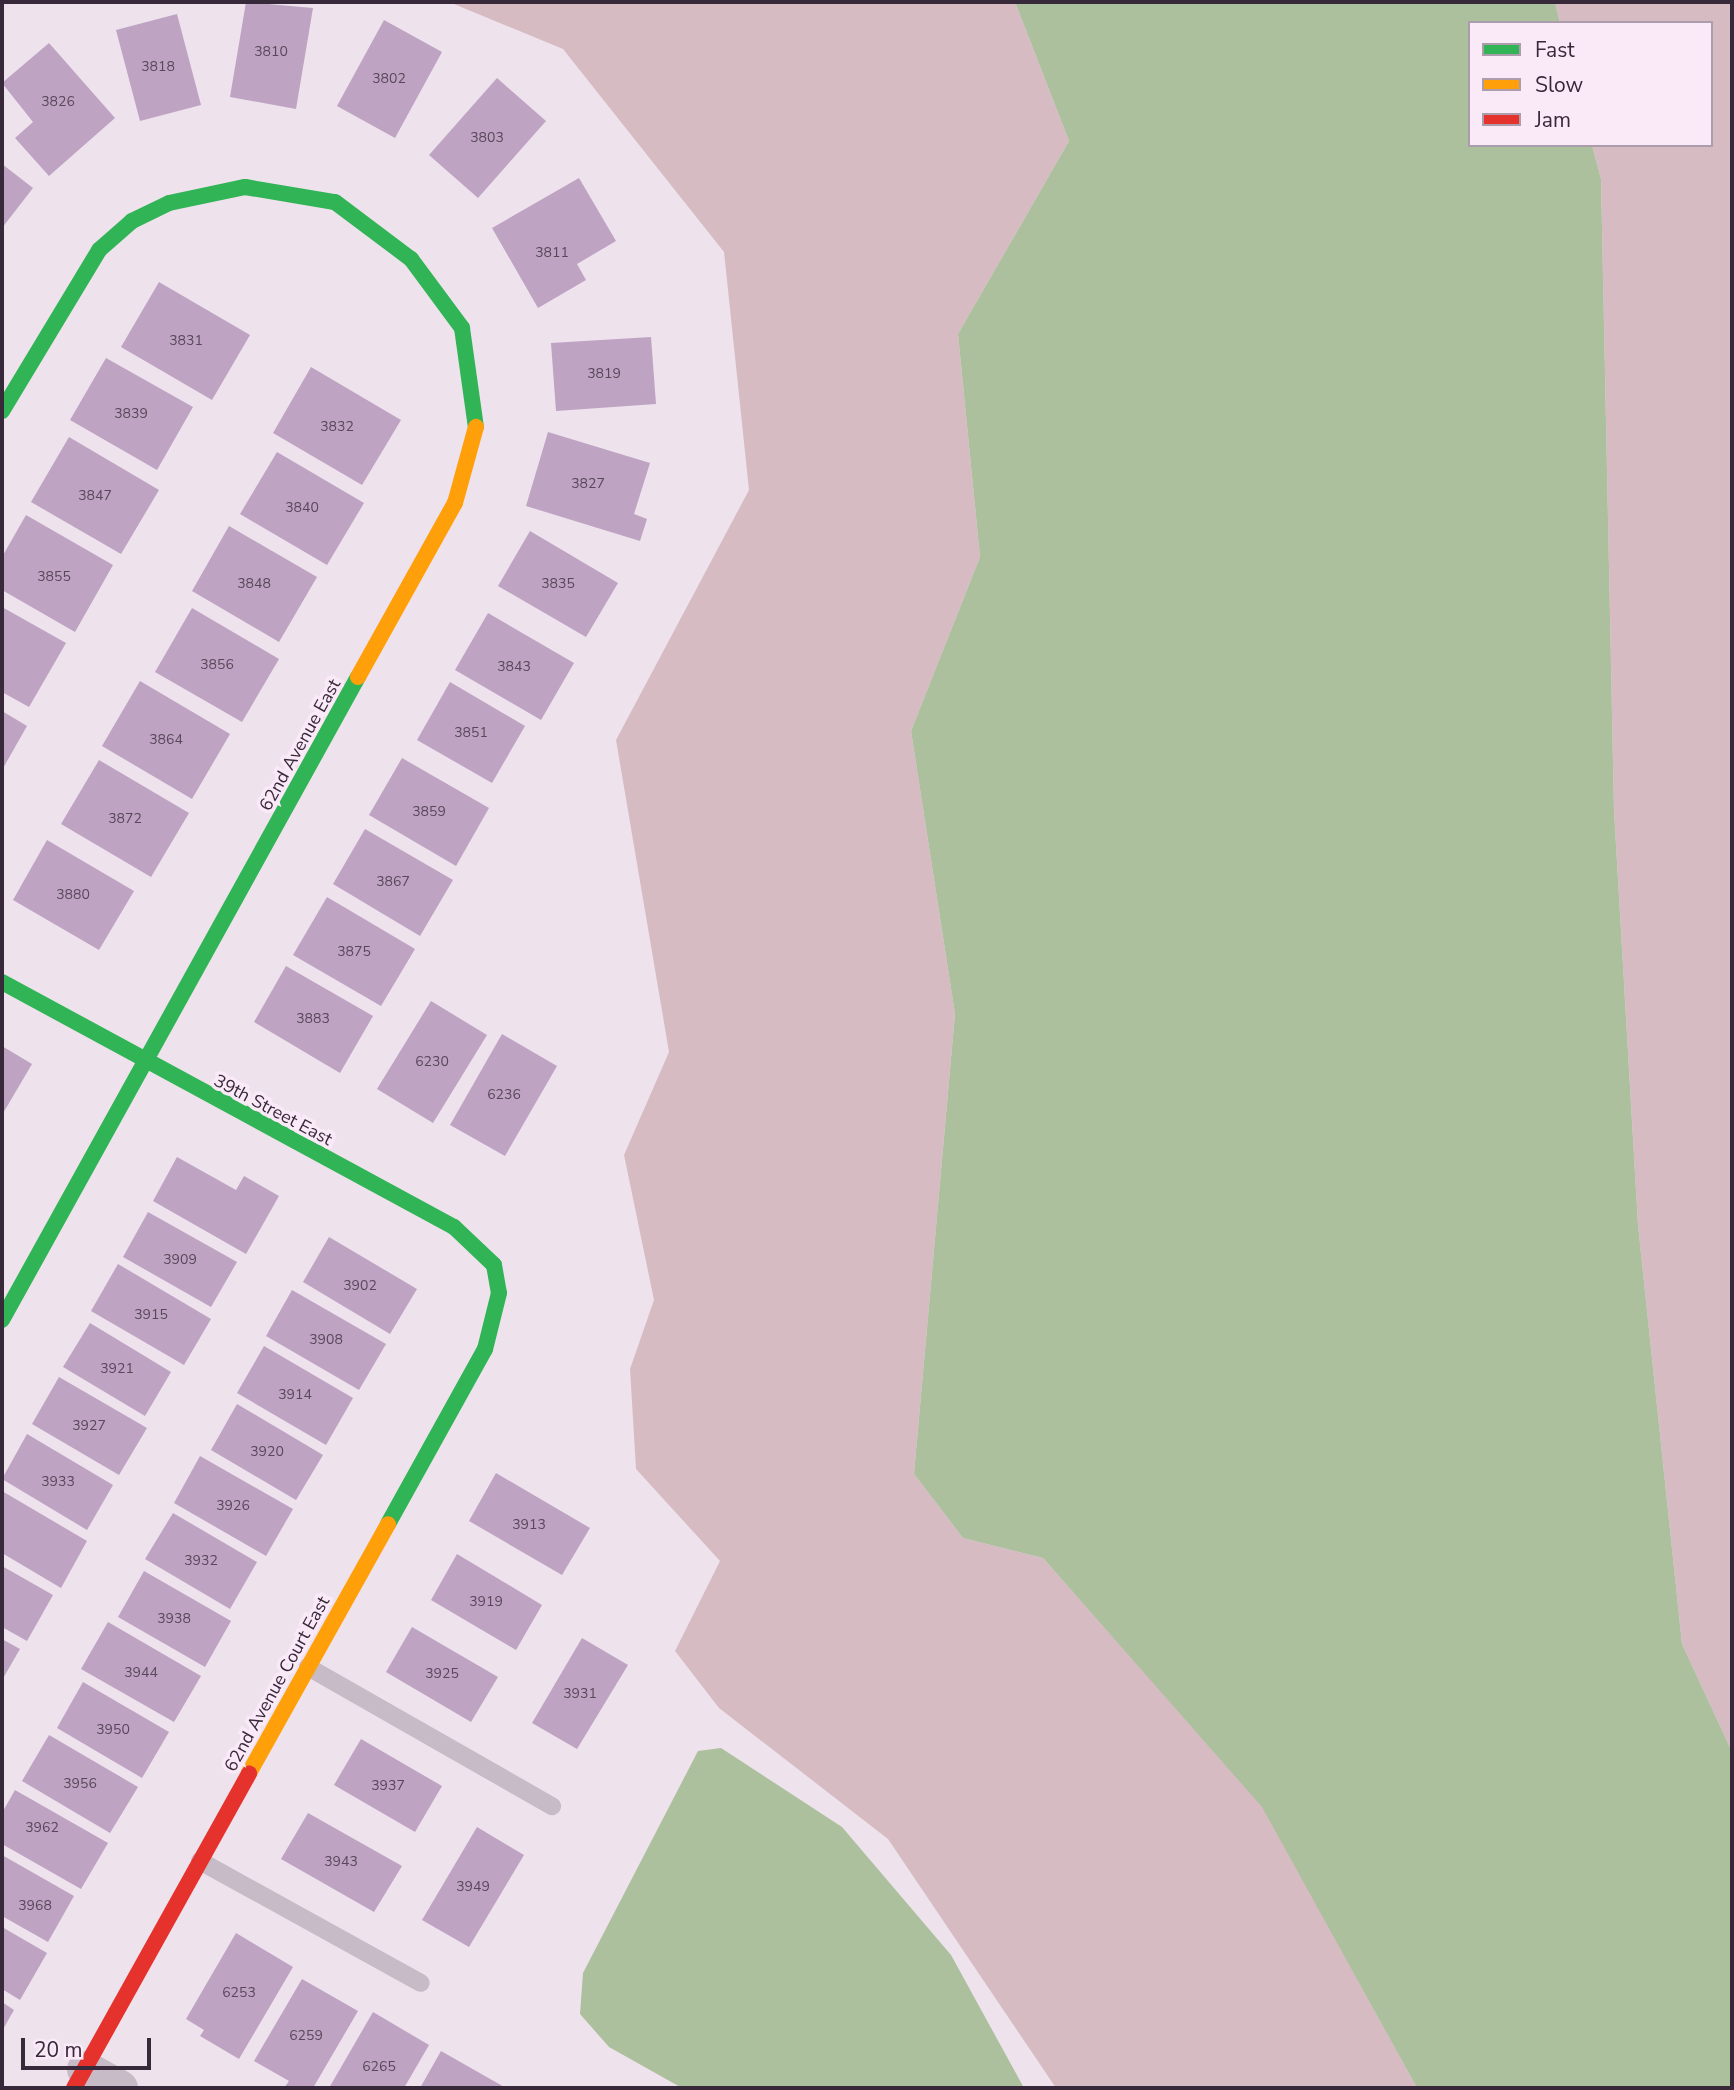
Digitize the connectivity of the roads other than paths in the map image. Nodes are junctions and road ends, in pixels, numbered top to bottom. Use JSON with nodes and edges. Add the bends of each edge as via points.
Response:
{"nodes":[{"id":1,"x":2,"y":411,"type":"edge"},
{"id":2,"x":2,"y":982,"type":"edge"},
{"id":3,"x":146,"y":1064,"type":"junction"},
{"id":4,"x":499,"y":1293,"type":"joint"},
{"id":5,"x":2,"y":1320,"type":"edge"},
{"id":6,"x":309,"y":1667,"type":"junction"},
{"id":7,"x":552,"y":1806,"type":"dead end"},
{"id":8,"x":200,"y":1861,"type":"junction"},
{"id":9,"x":421,"y":1983,"type":"dead end"},
{"id":10,"x":79,"y":2079,"type":"edge"},
{"id":11,"x":118,"y":2088,"type":"edge"}],
"edges":[{"from":1,"to":3,"type":"street","name":"62nd Avenue East","via":[[99,250],[132,221],[203,192],[286,189],[335,202],[411,259],[462,328],[477,411],[473,455],[455,503]]},
{"from":2,"to":3,"type":"street","name":"39th Street East"},
{"from":3,"to":4,"type":"street","name":"39th Street East","via":[[454,1227],[494,1265]]},
{"from":3,"to":5,"type":"street","name":"62nd Avenue East"},
{"from":4,"to":6,"type":"street","name":"62nd Avenue Court East","via":[[485,1349]]},
{"from":6,"to":7,"type":"lane"},
{"from":6,"to":8,"type":"street","name":"62nd Avenue Court East"},
{"from":8,"to":9,"type":"lane"},
{"from":8,"to":10,"type":"street","name":"62nd Avenue Court East"},
{"from":10,"to":11,"type":"street"}]}
